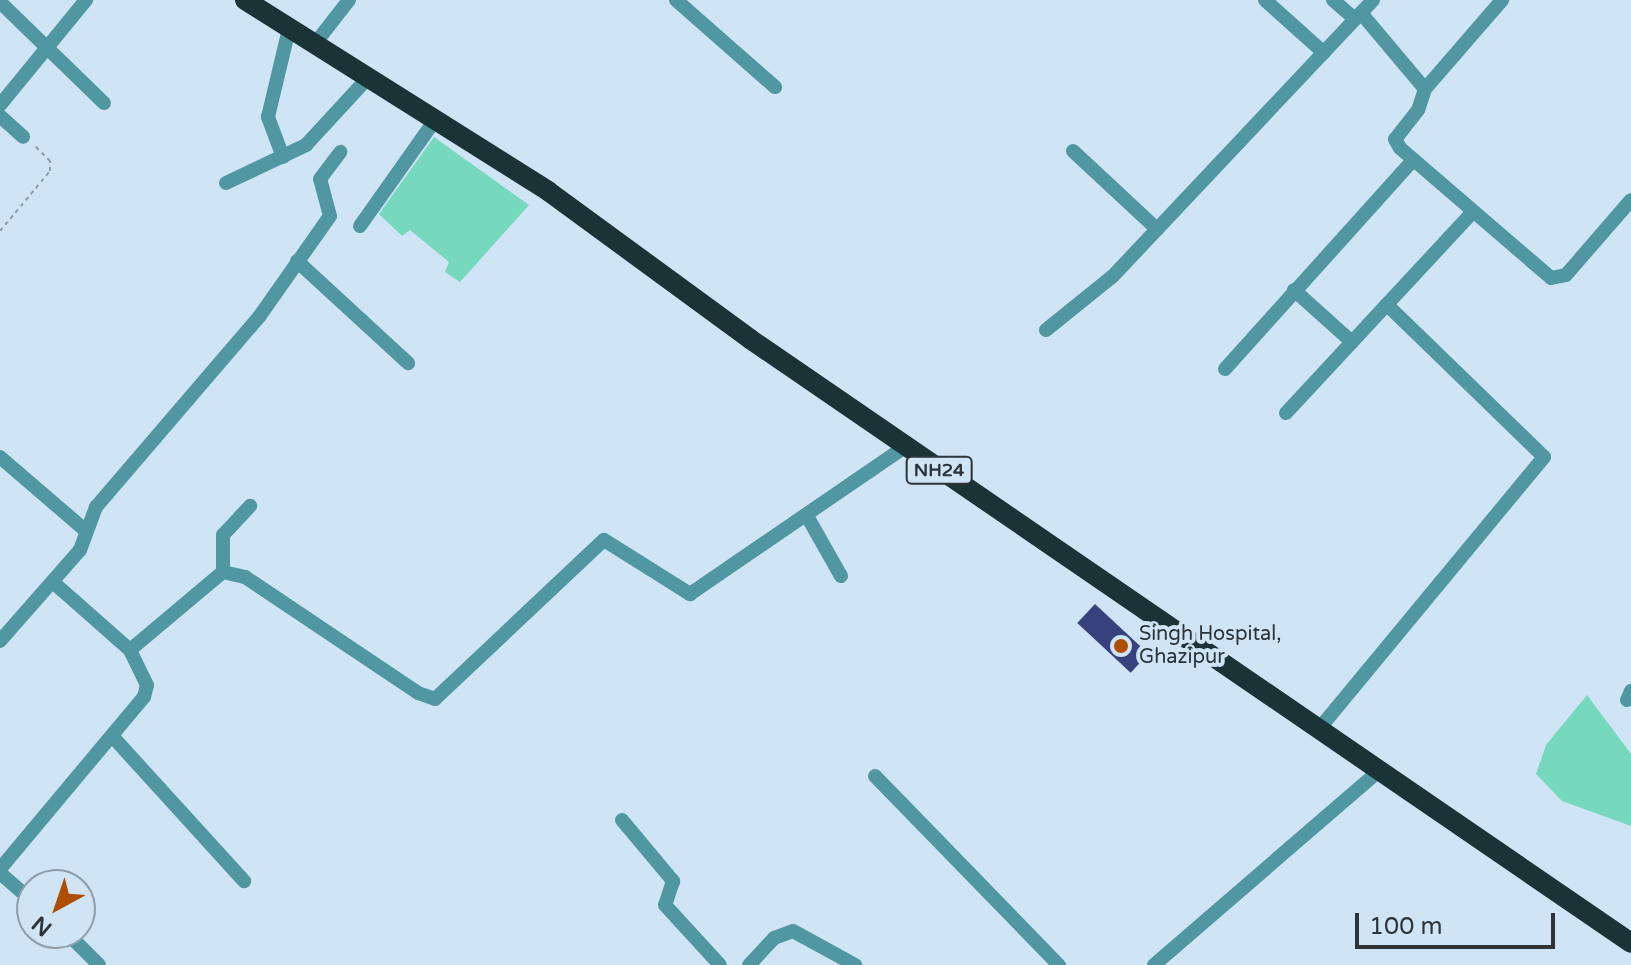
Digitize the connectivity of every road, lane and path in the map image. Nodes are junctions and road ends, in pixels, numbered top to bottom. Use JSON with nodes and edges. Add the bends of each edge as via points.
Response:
{"nodes":[{"id":1,"x":86,"y":0,"type":"edge"},
{"id":2,"x":245,"y":0,"type":"edge"},
{"id":3,"x":349,"y":0,"type":"edge"},
{"id":4,"x":676,"y":0,"type":"edge"},
{"id":5,"x":1265,"y":0,"type":"edge"},
{"id":6,"x":1333,"y":0,"type":"edge"},
{"id":7,"x":1373,"y":0,"type":"edge"},
{"id":8,"x":1502,"y":0,"type":"edge"},
{"id":9,"x":0,"y":2,"type":"edge"},
{"id":10,"x":1358,"y":16,"type":"junction"},
{"id":11,"x":289,"y":29,"type":"junction"},
{"id":12,"x":314,"y":45,"type":"junction"},
{"id":13,"x":46,"y":46,"type":"junction"},
{"id":14,"x":1324,"y":53,"type":"junction"},
{"id":15,"x":366,"y":80,"type":"junction"},
{"id":16,"x":775,"y":87,"type":"dead end"},
{"id":17,"x":1425,"y":89,"type":"junction"},
{"id":18,"x":104,"y":103,"type":"dead end"},
{"id":19,"x":0,"y":105,"type":"edge"},
{"id":20,"x":0,"y":116,"type":"edge"},
{"id":21,"x":433,"y":123,"type":"junction"},
{"id":22,"x":23,"y":137,"type":"joint"},
{"id":23,"x":1073,"y":151,"type":"dead end"},
{"id":24,"x":340,"y":152,"type":"dead end"},
{"id":25,"x":283,"y":157,"type":"junction"},
{"id":26,"x":1413,"y":160,"type":"junction"},
{"id":27,"x":226,"y":183,"type":"dead end"},
{"id":28,"x":1631,"y":200,"type":"edge"},
{"id":29,"x":1472,"y":213,"type":"junction"},
{"id":30,"x":360,"y":226,"type":"dead end"},
{"id":31,"x":1157,"y":229,"type":"junction"},
{"id":32,"x":0,"y":231,"type":"edge"},
{"id":33,"x":297,"y":261,"type":"junction"},
{"id":34,"x":1294,"y":290,"type":"junction"},
{"id":35,"x":1387,"y":305,"type":"junction"},
{"id":36,"x":1046,"y":330,"type":"dead end"},
{"id":37,"x":1352,"y":342,"type":"junction"},
{"id":38,"x":408,"y":363,"type":"dead end"},
{"id":39,"x":1225,"y":369,"type":"dead end"},
{"id":40,"x":1286,"y":413,"type":"dead end"},
{"id":41,"x":905,"y":447,"type":"junction"},
{"id":42,"x":0,"y":457,"type":"edge"},
{"id":43,"x":250,"y":506,"type":"dead end"},
{"id":44,"x":807,"y":516,"type":"junction"},
{"id":45,"x":86,"y":531,"type":"junction"},
{"id":46,"x":223,"y":572,"type":"junction"},
{"id":47,"x":841,"y":576,"type":"dead end"},
{"id":48,"x":54,"y":583,"type":"junction"},
{"id":49,"x":0,"y":641,"type":"edge"},
{"id":50,"x":130,"y":650,"type":"junction"},
{"id":51,"x":1319,"y":729,"type":"junction"},
{"id":52,"x":113,"y":737,"type":"junction"},
{"id":53,"x":1379,"y":771,"type":"junction"},
{"id":54,"x":875,"y":776,"type":"dead end"},
{"id":55,"x":622,"y":820,"type":"dead end"},
{"id":56,"x":0,"y":871,"type":"edge"},
{"id":57,"x":244,"y":881,"type":"dead end"},
{"id":58,"x":16,"y":886,"type":"edge"},
{"id":59,"x":1631,"y":943,"type":"edge"},
{"id":60,"x":83,"y":949,"type":"edge"},
{"id":61,"x":99,"y":965,"type":"edge"},
{"id":62,"x":720,"y":965,"type":"edge"},
{"id":63,"x":749,"y":965,"type":"edge"},
{"id":64,"x":855,"y":965,"type":"edge"},
{"id":65,"x":1059,"y":965,"type":"edge"},
{"id":66,"x":1154,"y":965,"type":"edge"}],
"edges":[{"from":1,"to":13,"type":"street"},
{"from":2,"to":11,"type":"highway","number":"NH24"},
{"from":3,"to":12,"type":"street"},
{"from":4,"to":16,"type":"street"},
{"from":5,"to":14,"type":"street"},
{"from":6,"to":10,"type":"street"},
{"from":7,"to":10,"type":"street"},
{"from":8,"to":17,"type":"street"},
{"from":9,"to":13,"type":"street"},
{"from":10,"to":14,"type":"street"},
{"from":10,"to":17,"type":"street"},
{"from":11,"to":12,"type":"highway","number":"NH24"},
{"from":11,"to":25,"type":"street","via":[[269,108],[270,129]]},
{"from":12,"to":15,"type":"highway","number":"NH24"},
{"from":13,"to":18,"type":"street"},
{"from":13,"to":19,"type":"street"},
{"from":14,"to":31,"type":"street"},
{"from":15,"to":21,"type":"highway","number":"NH24"},
{"from":15,"to":25,"type":"street","via":[[318,134]]},
{"from":17,"to":26,"type":"street","via":[[1418,110],[1395,139]]},
{"from":20,"to":22,"type":"street"},
{"from":21,"to":30,"type":"street"},
{"from":21,"to":41,"type":"highway","number":"NH24","via":[[548,191]]},
{"from":22,"to":32,"type":"path","via":[[44,153],[50,171]]},
{"from":23,"to":31,"type":"street"},
{"from":24,"to":33,"type":"street","via":[[320,179],[330,216]]},
{"from":25,"to":27,"type":"street"},
{"from":26,"to":29,"type":"street"},
{"from":26,"to":34,"type":"street"},
{"from":28,"to":29,"type":"street","via":[[1557,280]]},
{"from":29,"to":35,"type":"street"},
{"from":31,"to":36,"type":"street","via":[[1100,288]]},
{"from":33,"to":38,"type":"street"},
{"from":33,"to":45,"type":"street","via":[[259,317],[96,507]]},
{"from":34,"to":37,"type":"street"},
{"from":34,"to":39,"type":"street"},
{"from":35,"to":37,"type":"street"},
{"from":35,"to":51,"type":"street","via":[[1544,457]]},
{"from":37,"to":40,"type":"street"},
{"from":41,"to":44,"type":"street"},
{"from":41,"to":51,"type":"highway","number":"NH24"},
{"from":42,"to":45,"type":"street"},
{"from":43,"to":46,"type":"street","via":[[223,535]]},
{"from":44,"to":46,"type":"street","via":[[690,594],[604,540],[435,699],[418,693],[245,577]]},
{"from":44,"to":47,"type":"street"},
{"from":45,"to":48,"type":"street","via":[[84,543]]},
{"from":46,"to":50,"type":"street"},
{"from":48,"to":49,"type":"street"},
{"from":48,"to":50,"type":"street"},
{"from":50,"to":52,"type":"street","via":[[147,691]]},
{"from":51,"to":53,"type":"highway","number":"NH24"},
{"from":52,"to":56,"type":"street"},
{"from":52,"to":57,"type":"street"},
{"from":53,"to":59,"type":"highway","number":"NH24"},
{"from":53,"to":66,"type":"street"},
{"from":54,"to":65,"type":"street"},
{"from":55,"to":62,"type":"street","via":[[673,881],[665,905]]},
{"from":56,"to":58,"type":"street"},
{"from":60,"to":61,"type":"street"},
{"from":63,"to":64,"type":"street","via":[[774,938],[793,931]]}]}
